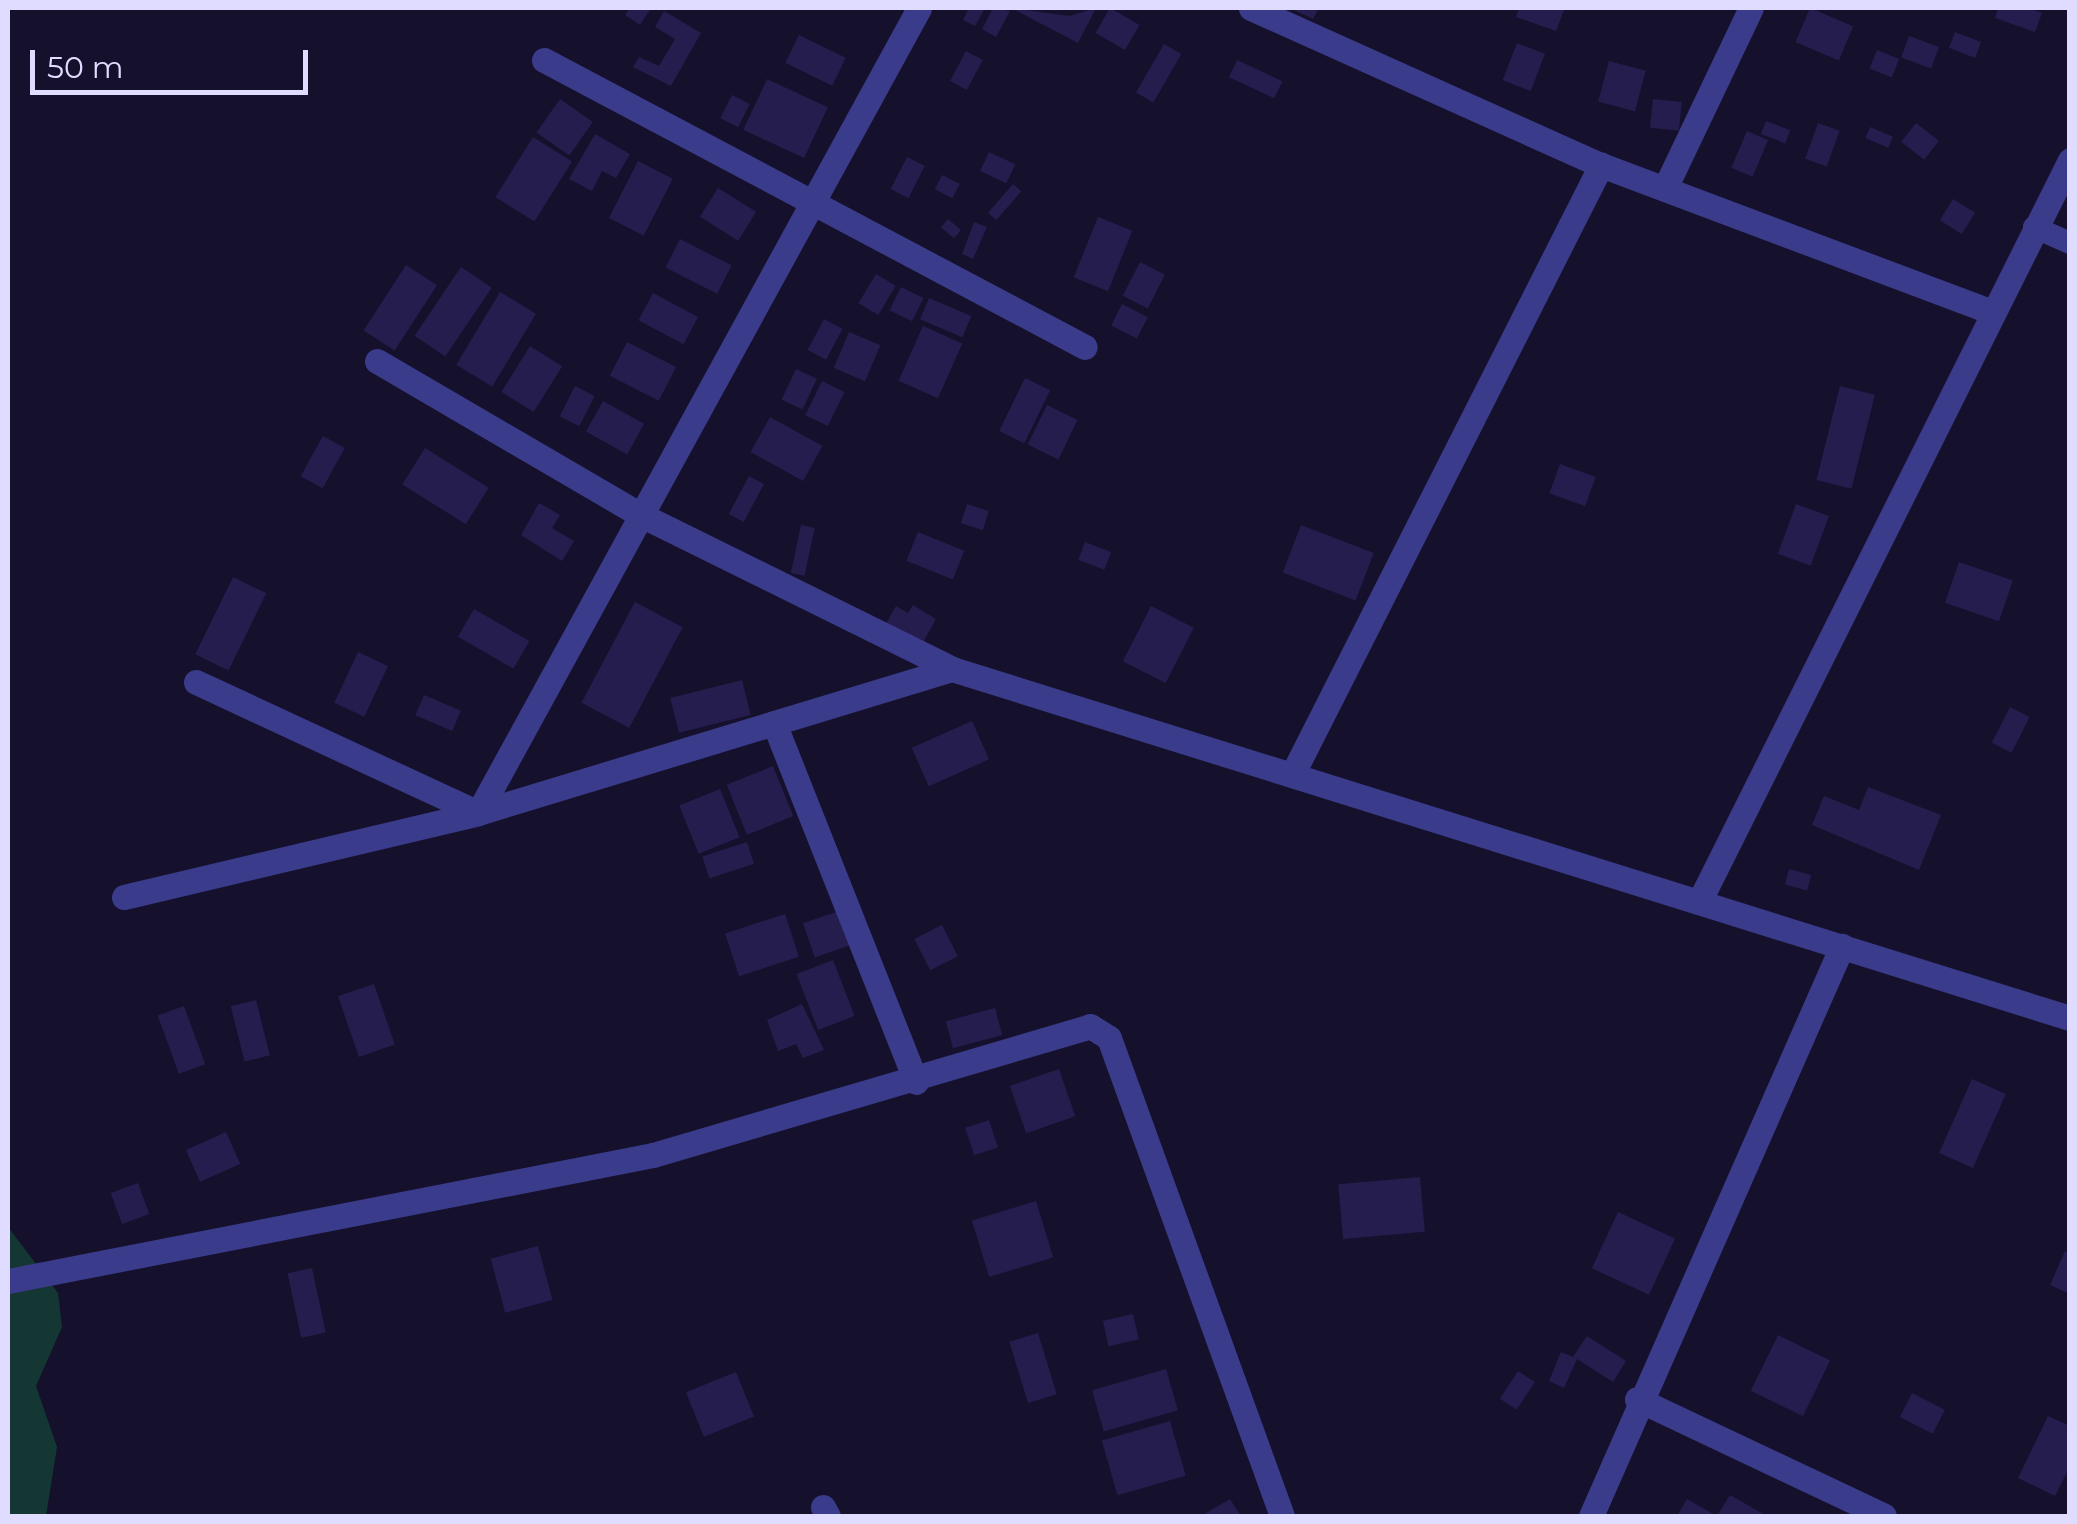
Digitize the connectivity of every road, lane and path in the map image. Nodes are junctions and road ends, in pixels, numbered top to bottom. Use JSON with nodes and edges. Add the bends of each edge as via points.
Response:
{"nodes":[{"id":1,"x":919,"y":8,"type":"edge"},
{"id":2,"x":1251,"y":8,"type":"edge"},
{"id":3,"x":1751,"y":8,"type":"edge"},
{"id":4,"x":544,"y":60,"type":"dead end"},
{"id":5,"x":2070,"y":160,"type":"edge"},
{"id":6,"x":1602,"y":164,"type":"junction"},
{"id":7,"x":1666,"y":186,"type":"junction"},
{"id":8,"x":812,"y":203,"type":"junction"},
{"id":9,"x":2034,"y":227,"type":"junction"},
{"id":10,"x":2070,"y":243,"type":"edge"},
{"id":11,"x":1990,"y":311,"type":"junction"},
{"id":12,"x":1085,"y":347,"type":"dead end"},
{"id":13,"x":378,"y":361,"type":"dead end"},
{"id":14,"x":641,"y":516,"type":"junction"},
{"id":15,"x":952,"y":669,"type":"junction"},
{"id":16,"x":196,"y":682,"type":"dead end"},
{"id":17,"x":774,"y":723,"type":"junction"},
{"id":18,"x":1293,"y":773,"type":"junction"},
{"id":19,"x":478,"y":814,"type":"junction"},
{"id":20,"x":124,"y":897,"type":"dead end"},
{"id":21,"x":1701,"y":898,"type":"junction"},
{"id":22,"x":1842,"y":946,"type":"junction"},
{"id":23,"x":2070,"y":1018,"type":"edge"},
{"id":24,"x":916,"y":1082,"type":"junction"},
{"id":25,"x":8,"y":1281,"type":"edge"},
{"id":26,"x":1637,"y":1399,"type":"junction"},
{"id":27,"x":1282,"y":1516,"type":"edge"},
{"id":28,"x":1591,"y":1516,"type":"edge"},
{"id":29,"x":1884,"y":1516,"type":"edge"}],
"edges":[{"from":1,"to":8,"type":"street"},
{"from":2,"to":6,"type":"street"},
{"from":3,"to":7,"type":"street"},
{"from":4,"to":8,"type":"street"},
{"from":5,"to":9,"type":"street"},
{"from":6,"to":7,"type":"street"},
{"from":6,"to":18,"type":"street"},
{"from":7,"to":11,"type":"street"},
{"from":8,"to":12,"type":"street"},
{"from":8,"to":14,"type":"street"},
{"from":9,"to":10,"type":"lane"},
{"from":9,"to":11,"type":"street"},
{"from":11,"to":21,"type":"street"},
{"from":13,"to":14,"type":"street"},
{"from":14,"to":15,"type":"street"},
{"from":14,"to":19,"type":"street"},
{"from":15,"to":17,"type":"street"},
{"from":15,"to":18,"type":"street"},
{"from":16,"to":19,"type":"street"},
{"from":17,"to":19,"type":"street"},
{"from":17,"to":24,"type":"street"},
{"from":18,"to":21,"type":"street"},
{"from":19,"to":20,"type":"street"},
{"from":21,"to":22,"type":"street"},
{"from":22,"to":23,"type":"street"},
{"from":22,"to":26,"type":"street"},
{"from":24,"to":25,"type":"street","via":[[654,1155]]},
{"from":24,"to":27,"type":"street","via":[[1090,1026],[1109,1038]]},
{"from":26,"to":28,"type":"street"},
{"from":26,"to":29,"type":"street"}]}
